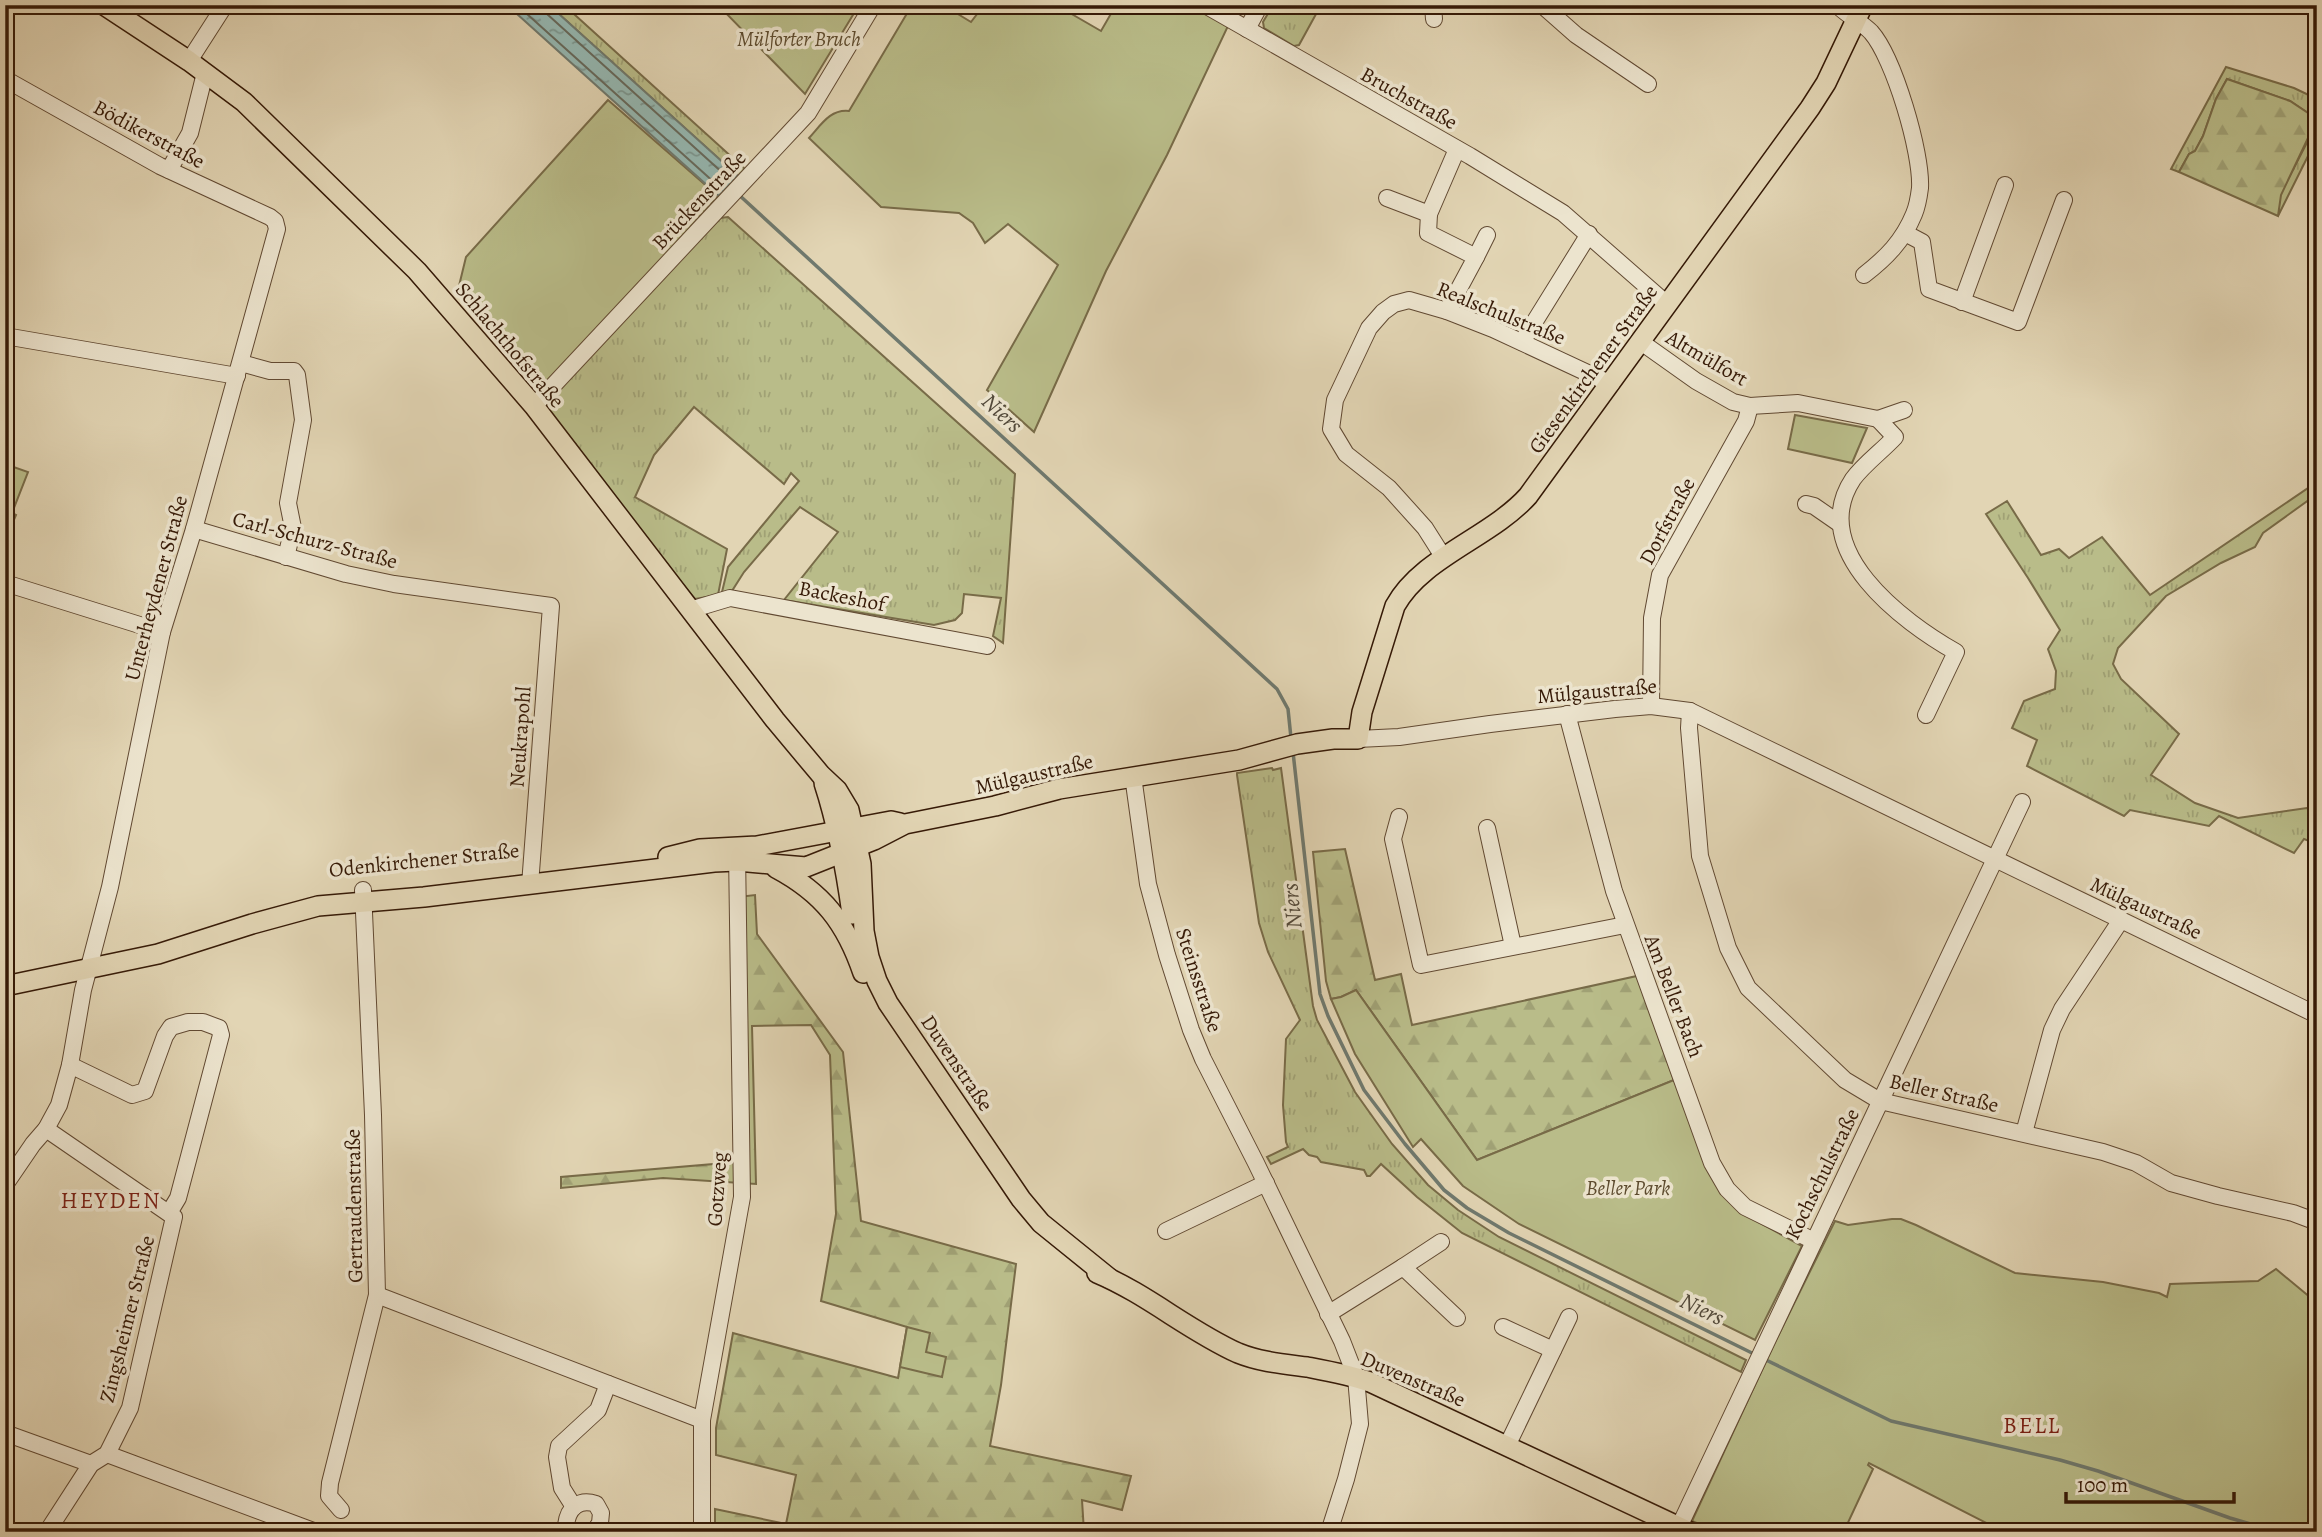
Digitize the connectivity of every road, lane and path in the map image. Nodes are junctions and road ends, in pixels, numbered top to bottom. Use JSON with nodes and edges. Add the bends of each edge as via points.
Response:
{"nodes":[{"id":1,"x":104,"y":5,"type":"edge"},
{"id":2,"x":225,"y":5,"type":"edge"},
{"id":3,"x":873,"y":5,"type":"edge"},
{"id":4,"x":1205,"y":5,"type":"edge"},
{"id":5,"x":1260,"y":5,"type":"edge"},
{"id":6,"x":1542,"y":5,"type":"edge"},
{"id":7,"x":1837,"y":5,"type":"edge"},
{"id":8,"x":1859,"y":13,"type":"edge"},
{"id":9,"x":1247,"y":29,"type":"junction"},
{"id":10,"x":189,"y":61,"type":"junction"},
{"id":11,"x":205,"y":73,"type":"junction"},
{"id":12,"x":5,"y":79,"type":"edge"},
{"id":13,"x":1648,"y":83,"type":"dead end"},
{"id":14,"x":1457,"y":149,"type":"junction"},
{"id":15,"x":169,"y":170,"type":"junction"},
{"id":16,"x":2005,"y":185,"type":"dead end"},
{"id":17,"x":1387,"y":198,"type":"dead end"},
{"id":18,"x":2064,"y":200,"type":"dead end"},
{"id":19,"x":1429,"y":214,"type":"junction"},
{"id":20,"x":275,"y":221,"type":"joint"},
{"id":21,"x":1905,"y":233,"type":"junction"},
{"id":22,"x":1589,"y":234,"type":"junction"},
{"id":23,"x":1487,"y":235,"type":"dead end"},
{"id":24,"x":1476,"y":257,"type":"junction"},
{"id":25,"x":1864,"y":275,"type":"dead end"},
{"id":26,"x":1962,"y":302,"type":"junction"},
{"id":27,"x":1668,"y":305,"type":"junction"},
{"id":28,"x":1447,"y":312,"type":"junction"},
{"id":29,"x":5,"y":336,"type":"edge"},
{"id":30,"x":1522,"y":342,"type":"junction"},
{"id":31,"x":1641,"y":342,"type":"junction"},
{"id":32,"x":239,"y":369,"type":"junction"},
{"id":33,"x":1611,"y":384,"type":"junction"},
{"id":34,"x":534,"y":406,"type":"junction"},
{"id":35,"x":1750,"y":406,"type":"junction"},
{"id":36,"x":1904,"y":410,"type":"dead end"},
{"id":37,"x":1878,"y":419,"type":"junction"},
{"id":38,"x":1806,"y":504,"type":"dead end"},
{"id":39,"x":1840,"y":524,"type":"junction"},
{"id":40,"x":194,"y":529,"type":"junction"},
{"id":41,"x":286,"y":556,"type":"junction"},
{"id":42,"x":1444,"y":558,"type":"junction"},
{"id":43,"x":5,"y":583,"type":"edge"},
{"id":44,"x":551,"y":606,"type":"joint"},
{"id":45,"x":690,"y":610,"type":"junction"},
{"id":46,"x":162,"y":632,"type":"junction"},
{"id":47,"x":987,"y":646,"type":"dead end"},
{"id":48,"x":1651,"y":706,"type":"junction"},
{"id":49,"x":1690,"y":711,"type":"junction"},
{"id":50,"x":1567,"y":714,"type":"junction"},
{"id":51,"x":1362,"y":715,"type":"junction"},
{"id":52,"x":1926,"y":715,"type":"dead end"},
{"id":53,"x":1358,"y":739,"type":"junction"},
{"id":54,"x":1384,"y":739,"type":"junction"},
{"id":55,"x":1133,"y":776,"type":"junction"},
{"id":56,"x":2022,"y":802,"type":"dead end"},
{"id":57,"x":1399,"y":817,"type":"dead end"},
{"id":58,"x":1487,"y":828,"type":"dead end"},
{"id":59,"x":848,"y":840,"type":"junction"},
{"id":60,"x":737,"y":853,"type":"junction"},
{"id":61,"x":1994,"y":860,"type":"junction"},
{"id":62,"x":765,"y":863,"type":"junction"},
{"id":63,"x":531,"y":878,"type":"junction"},
{"id":64,"x":363,"y":896,"type":"junction"},
{"id":65,"x":2121,"y":920,"type":"junction"},
{"id":66,"x":1625,"y":925,"type":"junction"},
{"id":67,"x":1513,"y":946,"type":"junction"},
{"id":68,"x":859,"y":960,"type":"junction"},
{"id":69,"x":90,"y":963,"type":"junction"},
{"id":70,"x":5,"y":973,"type":"edge"},
{"id":71,"x":5,"y":985,"type":"edge"},
{"id":72,"x":2317,"y":1015,"type":"edge"},
{"id":73,"x":70,"y":1065,"type":"junction"},
{"id":74,"x":1880,"y":1101,"type":"junction"},
{"id":75,"x":46,"y":1129,"type":"junction"},
{"id":76,"x":2024,"y":1133,"type":"junction"},
{"id":77,"x":1266,"y":1183,"type":"junction"},
{"id":78,"x":5,"y":1185,"type":"edge"},
{"id":79,"x":171,"y":1215,"type":"junction"},
{"id":80,"x":2317,"y":1222,"type":"edge"},
{"id":81,"x":1166,"y":1231,"type":"dead end"},
{"id":82,"x":1814,"y":1241,"type":"junction"},
{"id":83,"x":1441,"y":1242,"type":"dead end"},
{"id":84,"x":1403,"y":1266,"type":"junction"},
{"id":85,"x":1109,"y":1278,"type":"junction"},
{"id":86,"x":377,"y":1296,"type":"junction"},
{"id":87,"x":1328,"y":1314,"type":"junction"},
{"id":88,"x":1569,"y":1317,"type":"dead end"},
{"id":89,"x":1457,"y":1318,"type":"dead end"},
{"id":90,"x":1503,"y":1327,"type":"dead end"},
{"id":91,"x":1553,"y":1350,"type":"junction"},
{"id":92,"x":1356,"y":1377,"type":"junction"},
{"id":93,"x":608,"y":1384,"type":"junction"},
{"id":94,"x":702,"y":1420,"type":"junction"},
{"id":95,"x":5,"y":1433,"type":"edge"},
{"id":96,"x":1507,"y":1446,"type":"junction"},
{"id":97,"x":107,"y":1454,"type":"junction"},
{"id":98,"x":91,"y":1464,"type":"junction"},
{"id":99,"x":574,"y":1507,"type":"junction"},
{"id":100,"x":341,"y":1510,"type":"dead end"},
{"id":101,"x":1685,"y":1529,"type":"edge"},
{"id":102,"x":47,"y":1532,"type":"edge"},
{"id":103,"x":316,"y":1532,"type":"edge"},
{"id":104,"x":570,"y":1532,"type":"edge"},
{"id":105,"x":594,"y":1532,"type":"edge"},
{"id":106,"x":702,"y":1532,"type":"edge"},
{"id":107,"x":1329,"y":1532,"type":"edge"}],
"edges":[{"from":1,"to":10,"type":"main road","name":"Schlachthofstraße"},
{"from":2,"to":10,"type":"street"},
{"from":3,"to":34,"type":"street","name":"Brückenstraße","via":[[808,113]]},
{"from":4,"to":9,"type":"street","name":"Bruchstraße"},
{"from":5,"to":9,"type":"street"},
{"from":6,"to":13,"type":"street","via":[[1576,35]]},
{"from":7,"to":8,"type":"street"},
{"from":8,"to":21,"type":"street","via":[[1880,46],[1903,101],[1918,162],[1920,188]]},
{"from":8,"to":27,"type":"main road","name":"Giesenkirchener Straße","via":[[1818,96]]},
{"from":9,"to":14,"type":"street","name":"Bruchstraße"},
{"from":10,"to":11,"type":"main road","name":"Schlachthofstraße"},
{"from":11,"to":15,"type":"street","via":[[190,133]]},
{"from":11,"to":34,"type":"main road","name":"Schlachthofstraße","via":[[244,102],[417,271]]},
{"from":12,"to":15,"type":"street","name":"Bödikerstraße"},
{"from":14,"to":19,"type":"street"},
{"from":14,"to":22,"type":"street","name":"Bruchstraße","via":[[1551,205]]},
{"from":15,"to":20,"type":"street","name":"Bödikerstraße"},
{"from":16,"to":26,"type":"street"},
{"from":17,"to":19,"type":"street"},
{"from":18,"to":26,"type":"street","via":[[2018,322]]},
{"from":19,"to":24,"type":"street","via":[[1429,233]]},
{"from":20,"to":32,"type":"street","name":"Unterheydener Straße","via":[[277,229]]},
{"from":21,"to":25,"type":"street","via":[[1888,256]]},
{"from":21,"to":26,"type":"street","via":[[1922,242],[1929,289]]},
{"from":22,"to":27,"type":"street","name":"Bruchstraße"},
{"from":22,"to":30,"type":"street"},
{"from":23,"to":24,"type":"street"},
{"from":24,"to":28,"type":"street"},
{"from":27,"to":31,"type":"main road","name":"Giesenkirchener Straße"},
{"from":28,"to":30,"type":"street","name":"Realschulstraße"},
{"from":28,"to":42,"type":"street","name":"Realschulstraße","via":[[1409,300],[1383,312],[1369,328],[1335,400],[1331,422],[1346,454],[1389,488],[1425,528]]},
{"from":29,"to":32,"type":"street"},
{"from":30,"to":33,"type":"street","name":"Realschulstraße"},
{"from":31,"to":33,"type":"main road","name":"Giesenkirchener Straße"},
{"from":31,"to":35,"type":"street","name":"Altmülfort","via":[[1696,381],[1733,402]]},
{"from":32,"to":40,"type":"street","name":"Unterheydener Straße"},
{"from":32,"to":41,"type":"street","via":[[293,371],[297,375],[303,420],[288,503],[293,528]]},
{"from":33,"to":42,"type":"main road","name":"Giesenkirchener Straße","via":[[1523,502]]},
{"from":34,"to":45,"type":"main road","name":"Schlachthofstraße"},
{"from":35,"to":37,"type":"street","name":"Altmülfort","via":[[1798,403]]},
{"from":35,"to":48,"type":"street","name":"Dorfstraße","via":[[1746,421],[1660,575],[1652,618]]},
{"from":36,"to":37,"type":"street"},
{"from":37,"to":39,"type":"street","via":[[1895,437],[1854,478]]},
{"from":38,"to":39,"type":"street"},
{"from":39,"to":52,"type":"street","via":[[1853,561],[1874,587],[1925,635],[1956,652]]},
{"from":40,"to":41,"type":"street","name":"Carl-Schurz-Straße"},
{"from":40,"to":46,"type":"street","name":"Unterheydener Straße"},
{"from":41,"to":44,"type":"street","name":"Carl-Schurz-Straße","via":[[394,584]]},
{"from":42,"to":51,"type":"main road","name":"Giesenkirchener Straße","via":[[1409,585],[1395,606]]},
{"from":43,"to":46,"type":"street"},
{"from":44,"to":63,"type":"street","name":"Neukrapohl"},
{"from":45,"to":47,"type":"street","name":"Backeshof","via":[[730,598]]},
{"from":45,"to":59,"type":"main road","name":"Schlachthofstraße","via":[[837,790],[849,810]]},
{"from":46,"to":69,"type":"street","name":"Unterheydener Straße","via":[[117,856]]},
{"from":48,"to":49,"type":"street","name":"Mülgaustraße"},
{"from":48,"to":50,"type":"street","name":"Mülgaustraße"},
{"from":49,"to":61,"type":"street","name":"Mülgaustraße"},
{"from":49,"to":74,"type":"street","name":"Beller Straße","via":[[1700,856],[1728,948],[1748,988],[1845,1080]]},
{"from":50,"to":54,"type":"street","name":"Mülgaustraße"},
{"from":50,"to":66,"type":"street","name":"Am Beller Bach"},
{"from":51,"to":53,"type":"main road","name":"Giesenkirchener Straße"},
{"from":51,"to":54,"type":"street","via":[[1371,732]]},
{"from":53,"to":54,"type":"street","name":"Mülgaustraße"},
{"from":53,"to":55,"type":"main road","name":"Mülgaustraße","via":[[1289,745],[1239,760]]},
{"from":55,"to":59,"type":"main road","name":"Mülgaustraße","via":[[905,824],[891,821]]},
{"from":55,"to":77,"type":"street","name":"Steinsstraße","via":[[1149,884],[1191,1030]]},
{"from":56,"to":61,"type":"street","name":"Kochschulstraße"},
{"from":57,"to":67,"type":"street","via":[[1393,839],[1421,965]]},
{"from":58,"to":67,"type":"street"},
{"from":59,"to":60,"type":"main road","name":"Odenkirchener Straße","via":[[757,846]]},
{"from":59,"to":62,"type":"main road","name":"Odenkirchener Straße","via":[[806,867]]},
{"from":59,"to":68,"type":"main road"},
{"from":59,"to":85,"type":"main road","name":"Duvenstraße","via":[[862,871],[866,944],[888,1003],[1021,1199],[1041,1223]]},
{"from":60,"to":62,"type":"main road","name":"Odenkirchener Straße"},
{"from":60,"to":63,"type":"main road","name":"Odenkirchener Straße","via":[[714,862]]},
{"from":60,"to":94,"type":"street","name":"Gotzweg","via":[[742,1197]]},
{"from":61,"to":65,"type":"street","name":"Mülgaustraße"},
{"from":61,"to":74,"type":"street","name":"Kochschulstraße"},
{"from":62,"to":68,"type":"main road","via":[[794,878],[825,903]]},
{"from":63,"to":64,"type":"main road","name":"Odenkirchener Straße"},
{"from":64,"to":69,"type":"main road","name":"Odenkirchener Straße","via":[[317,894],[285,901]]},
{"from":64,"to":86,"type":"street","name":"Gertraudenstraße"},
{"from":65,"to":72,"type":"street","name":"Mülgaustraße"},
{"from":65,"to":76,"type":"street","via":[[2052,1030]]},
{"from":66,"to":67,"type":"street"},
{"from":66,"to":82,"type":"street","name":"Am Beller Bach","via":[[1722,1181],[1745,1208]]},
{"from":68,"to":85,"type":"main road","name":"Duvenstraße","via":[[878,1005],[1012,1208],[1068,1260]]},
{"from":69,"to":70,"type":"main road","name":"Odenkirchener Straße"},
{"from":69,"to":71,"type":"main road","name":"Odenkirchener Straße"},
{"from":69,"to":73,"type":"street","name":"Unterheydener Straße"},
{"from":73,"to":75,"type":"street","name":"Unterheydener Straße","via":[[59,1105]]},
{"from":73,"to":79,"type":"street","name":"Zingsheimer Straße","via":[[132,1095],[145,1091],[172,1027],[203,1021],[219,1028],[221,1035]]},
{"from":74,"to":76,"type":"street","name":"Beller Straße"},
{"from":74,"to":82,"type":"street","name":"Kochschulstraße"},
{"from":75,"to":78,"type":"street","name":"Unterheydener Straße"},
{"from":75,"to":79,"type":"street"},
{"from":76,"to":80,"type":"street","name":"Beller Straße","via":[[2125,1159],[2171,1183]]},
{"from":77,"to":81,"type":"street"},
{"from":77,"to":87,"type":"street","name":"Steinsstraße"},
{"from":79,"to":97,"type":"street","name":"Zingsheimer Straße","via":[[130,1408]]},
{"from":82,"to":101,"type":"street","name":"Kochschulstraße"},
{"from":83,"to":84,"type":"street"},
{"from":84,"to":87,"type":"street"},
{"from":84,"to":89,"type":"street"},
{"from":85,"to":92,"type":"main road","name":"Duvenstraße","via":[[1238,1353]]},
{"from":86,"to":93,"type":"street"},
{"from":86,"to":100,"type":"street","name":"Gertraudenstraße","via":[[330,1483],[329,1496]]},
{"from":87,"to":92,"type":"street","name":"Steinsstraße"},
{"from":88,"to":91,"type":"street"},
{"from":90,"to":91,"type":"street"},
{"from":91,"to":96,"type":"street"},
{"from":92,"to":96,"type":"main road","name":"Duvenstraße"},
{"from":92,"to":107,"type":"street","name":"Steinsstraße","via":[[1360,1424]]},
{"from":93,"to":94,"type":"street"},
{"from":93,"to":99,"type":"street","via":[[598,1410],[559,1446],[562,1488]]},
{"from":94,"to":106,"type":"street","name":"Gotzweg"},
{"from":95,"to":98,"type":"street"},
{"from":96,"to":101,"type":"main road","name":"Duvenstraße"},
{"from":97,"to":98,"type":"street"},
{"from":97,"to":103,"type":"street"},
{"from":98,"to":102,"type":"street"},
{"from":99,"to":104,"type":"street","via":[[567,1520]]},
{"from":99,"to":105,"type":"street","via":[[586,1502],[600,1508]]}]}
